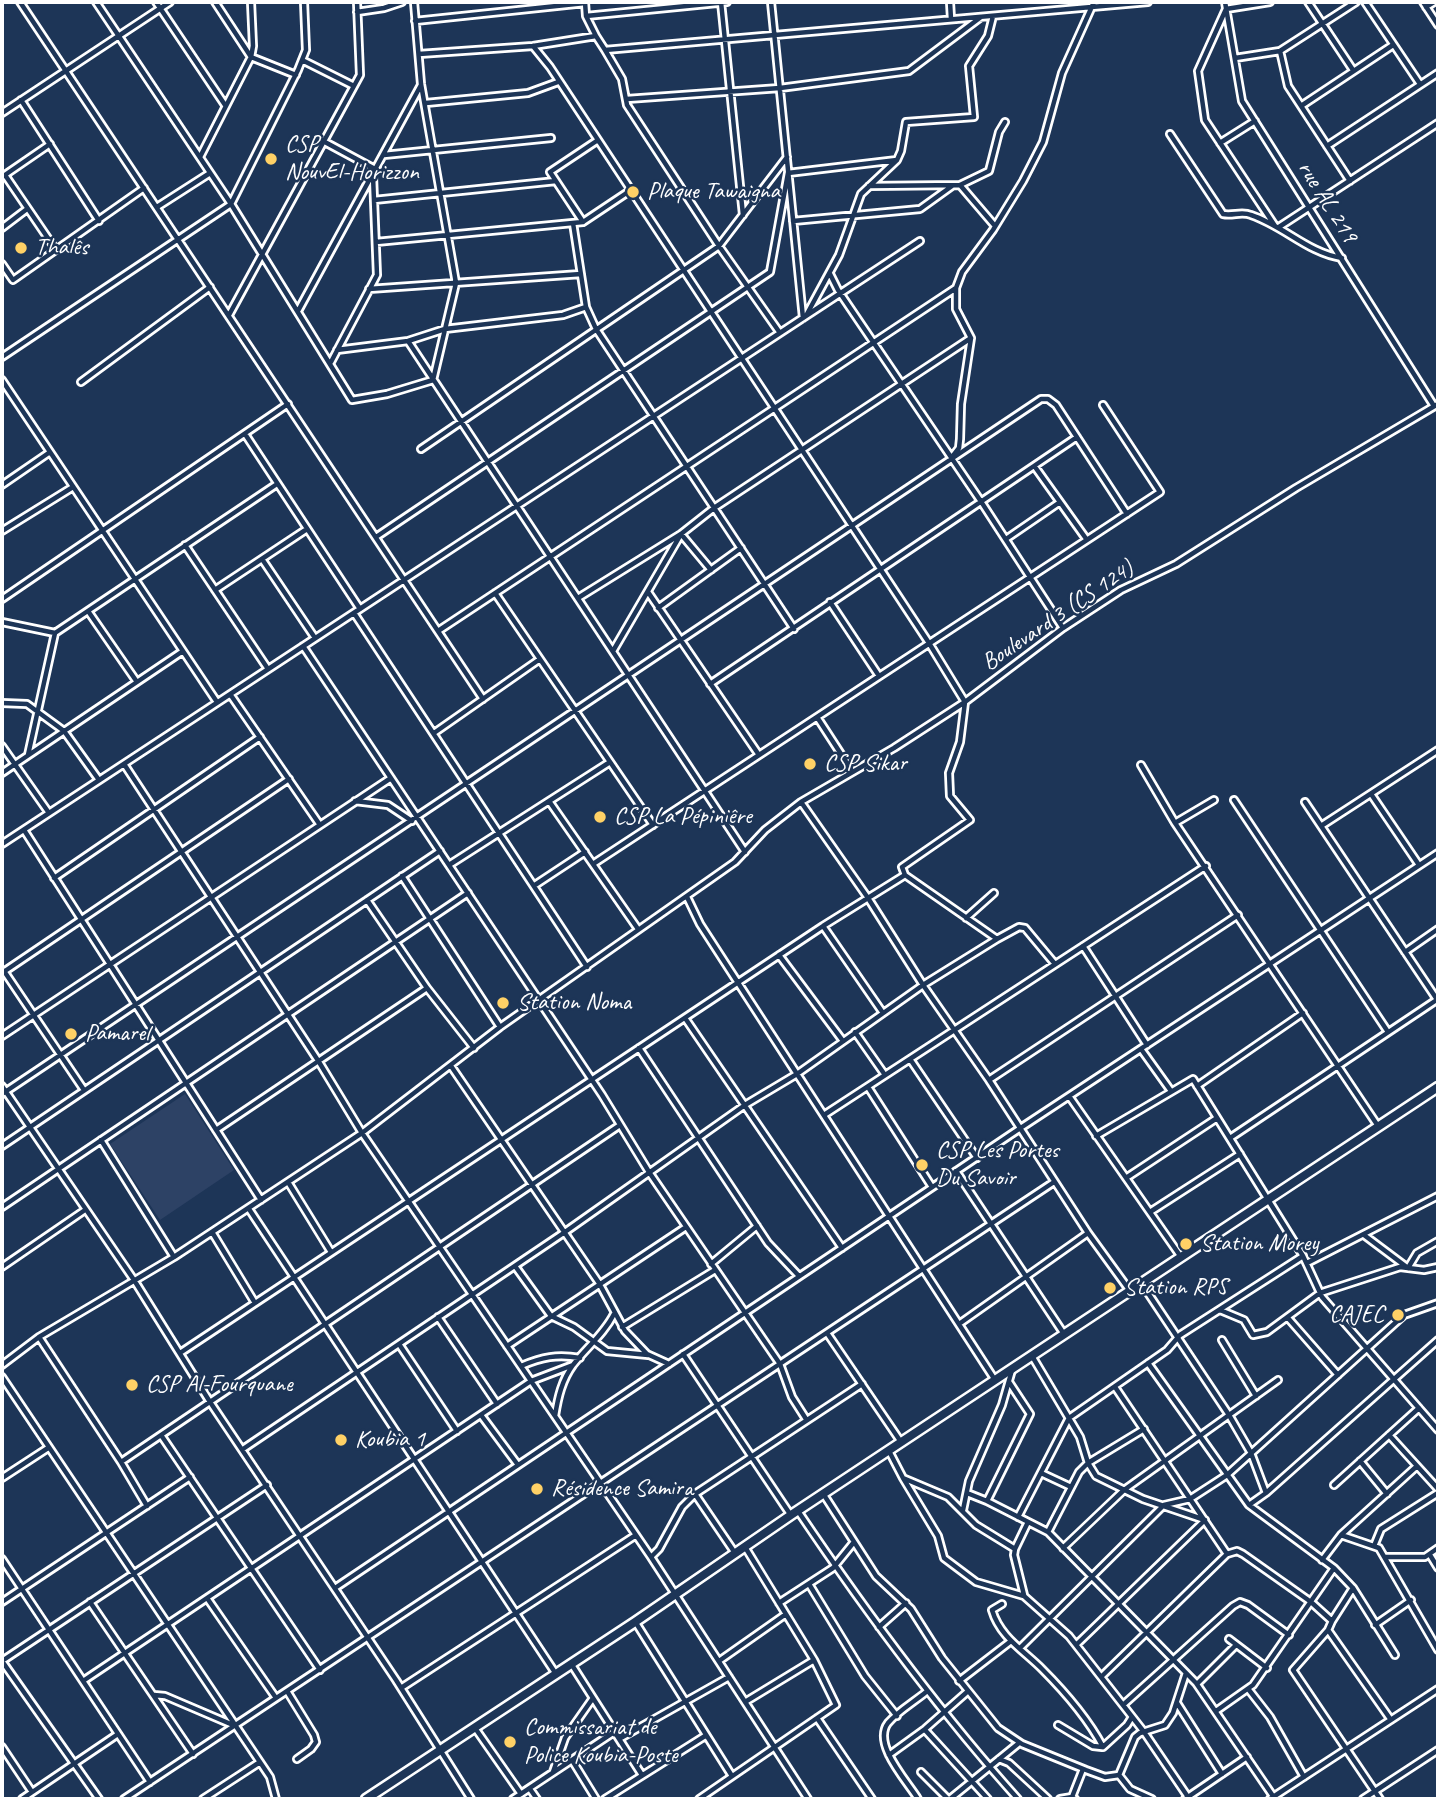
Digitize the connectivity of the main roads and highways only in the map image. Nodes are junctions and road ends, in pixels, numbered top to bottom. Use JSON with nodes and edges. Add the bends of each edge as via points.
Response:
{"nodes":[{"id":1,"x":1438,"y":1087,"type":"edge"},
{"id":2,"x":366,"y":1799,"type":"edge"}],
"edges":[{"from":1,"to":2,"type":"main road"}]}
